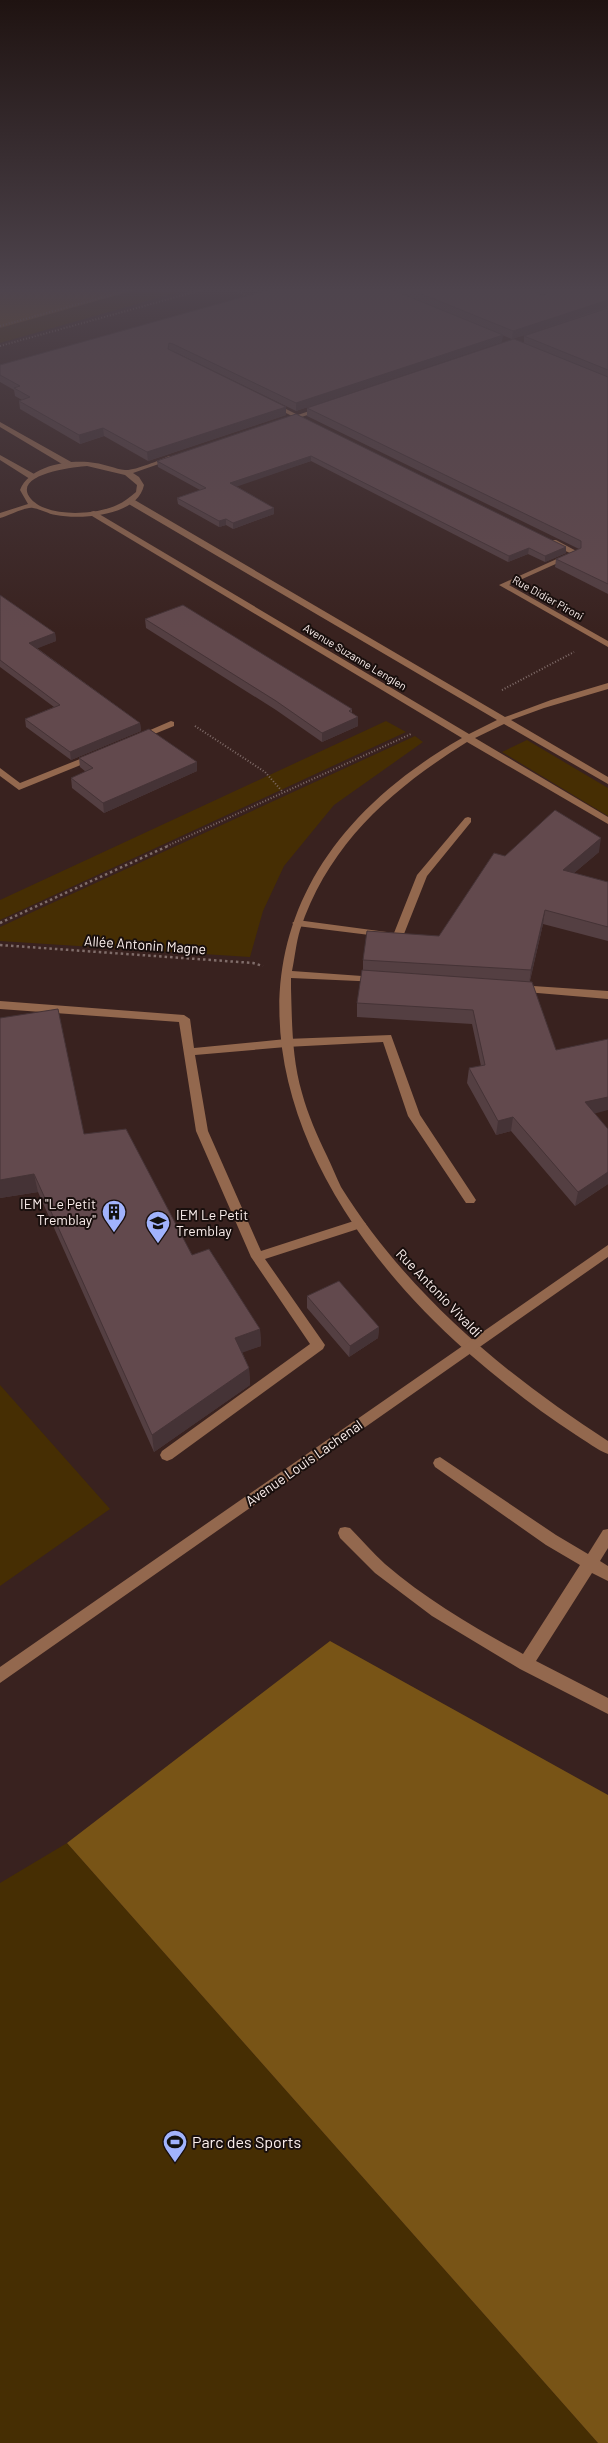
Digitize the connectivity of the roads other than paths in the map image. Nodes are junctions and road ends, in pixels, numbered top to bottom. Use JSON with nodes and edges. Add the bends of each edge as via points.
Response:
{"nodes":[{"id":1,"x":268,"y":402,"type":"edge"},
{"id":2,"x":334,"y":404,"type":"edge"},
{"id":3,"x":297,"y":416,"type":"junction"},
{"id":4,"x":0,"y":424,"type":"edge"},
{"id":5,"x":270,"y":425,"type":"edge"},
{"id":6,"x":315,"y":425,"type":"edge"},
{"id":7,"x":180,"y":456,"type":"edge"},
{"id":8,"x":0,"y":457,"type":"edge"},
{"id":9,"x":70,"y":465,"type":"junction"},
{"id":10,"x":129,"y":472,"type":"junction"},
{"id":11,"x":33,"y":477,"type":"junction"},
{"id":12,"x":130,"y":501,"type":"junction"},
{"id":13,"x":34,"y":504,"type":"junction"},
{"id":14,"x":91,"y":513,"type":"junction"},
{"id":15,"x":0,"y":516,"type":"edge"},
{"id":16,"x":541,"y":536,"type":"edge"},
{"id":17,"x":608,"y":644,"type":"edge"},
{"id":18,"x":608,"y":686,"type":"edge"},
{"id":19,"x":504,"y":720,"type":"junction"},
{"id":20,"x":171,"y":724,"type":"road end"},
{"id":21,"x":468,"y":737,"type":"junction"},
{"id":22,"x":126,"y":743,"type":"edge"},
{"id":23,"x":108,"y":750,"type":"edge"},
{"id":24,"x":0,"y":771,"type":"edge"},
{"id":25,"x":608,"y":781,"type":"edge"},
{"id":26,"x":468,"y":820,"type":"dead end"},
{"id":27,"x":608,"y":820,"type":"edge"},
{"id":28,"x":297,"y":923,"type":"junction"},
{"id":29,"x":286,"y":974,"type":"junction"},
{"id":30,"x":386,"y":980,"type":"edge"},
{"id":31,"x":502,"y":988,"type":"edge"},
{"id":32,"x":608,"y":994,"type":"edge"},
{"id":33,"x":0,"y":1006,"type":"edge"},
{"id":34,"x":286,"y":1043,"type":"junction"},
{"id":35,"x":190,"y":1052,"type":"junction"},
{"id":36,"x":470,"y":1200,"type":"dead end"},
{"id":37,"x":360,"y":1224,"type":"junction"},
{"id":38,"x":608,"y":1250,"type":"edge"},
{"id":39,"x":257,"y":1257,"type":"junction"},
{"id":40,"x":469,"y":1348,"type":"junction"},
{"id":41,"x":608,"y":1448,"type":"edge"},
{"id":42,"x":167,"y":1454,"type":"dead end"},
{"id":43,"x":440,"y":1463,"type":"dead end"},
{"id":44,"x":345,"y":1533,"type":"dead end"},
{"id":45,"x":608,"y":1535,"type":"edge"},
{"id":46,"x":591,"y":1565,"type":"junction"},
{"id":47,"x":608,"y":1574,"type":"edge"},
{"id":48,"x":526,"y":1664,"type":"junction"},
{"id":49,"x":0,"y":1676,"type":"edge"},
{"id":50,"x":608,"y":1706,"type":"edge"}],
"edges":[{"from":1,"to":3,"type":"street"},
{"from":2,"to":3,"type":"street"},
{"from":3,"to":5,"type":"street"},
{"from":3,"to":6,"type":"street"},
{"from":4,"to":9,"type":"street"},
{"from":7,"to":10,"type":"street"},
{"from":8,"to":11,"type":"street"},
{"from":9,"to":10,"type":"street","via":[[103,465]]},
{"from":9,"to":11,"type":"street"},
{"from":10,"to":12,"type":"street","via":[[140,486]]},
{"from":11,"to":13,"type":"street","via":[[24,491]]},
{"from":12,"to":14,"type":"street"},
{"from":12,"to":19,"type":"street","name":"Avenue Suzanne Lenglen"},
{"from":13,"to":14,"type":"street","via":[[58,513]]},
{"from":13,"to":15,"type":"street"},
{"from":14,"to":21,"type":"street","name":"Avenue Suzanne Lenglen"},
{"from":16,"to":17,"type":"street","name":"Rue Didier Pironi","via":[[576,553],[503,585]]},
{"from":18,"to":19,"type":"street","name":"Rue Antonio Vivaldi"},
{"from":19,"to":21,"type":"street","name":"Rue Antonio Vivaldi"},
{"from":19,"to":25,"type":"street","name":"Avenue Suzanne Lenglen"},
{"from":20,"to":22,"type":"street"},
{"from":21,"to":27,"type":"street","name":"Avenue Suzanne Lenglen"},
{"from":21,"to":28,"type":"street","name":"Rue Antonio Vivaldi","via":[[379,799],[345,836],[318,877]]},
{"from":23,"to":24,"type":"street","via":[[19,787]]},
{"from":26,"to":28,"type":"street","via":[[422,875],[398,937]]},
{"from":28,"to":29,"type":"street","name":"Rue Antonio Vivaldi"},
{"from":29,"to":30,"type":"street"},
{"from":29,"to":34,"type":"street","name":"Rue Antonio Vivaldi"},
{"from":31,"to":32,"type":"street"},
{"from":33,"to":35,"type":"street","via":[[184,1019]]},
{"from":34,"to":35,"type":"street"},
{"from":34,"to":36,"type":"street","via":[[387,1038],[414,1116]]},
{"from":34,"to":37,"type":"street","name":"Rue Antonio Vivaldi","via":[[302,1115],[338,1192]]},
{"from":35,"to":39,"type":"street","via":[[202,1131]]},
{"from":37,"to":39,"type":"street"},
{"from":37,"to":40,"type":"street","name":"Rue Antonio Vivaldi","via":[[393,1270]]},
{"from":38,"to":40,"type":"street","name":"Avenue Louis Lachenal"},
{"from":39,"to":42,"type":"street","via":[[318,1345]]},
{"from":40,"to":41,"type":"street","name":"Rue Antonio Vivaldi","via":[[566,1422]]},
{"from":40,"to":49,"type":"street","name":"Avenue Louis Lachenal"},
{"from":43,"to":46,"type":"street"},
{"from":44,"to":48,"type":"street","via":[[384,1572],[434,1610]]},
{"from":45,"to":46,"type":"street"},
{"from":46,"to":47,"type":"street"},
{"from":46,"to":48,"type":"street"},
{"from":48,"to":50,"type":"street"}]}
